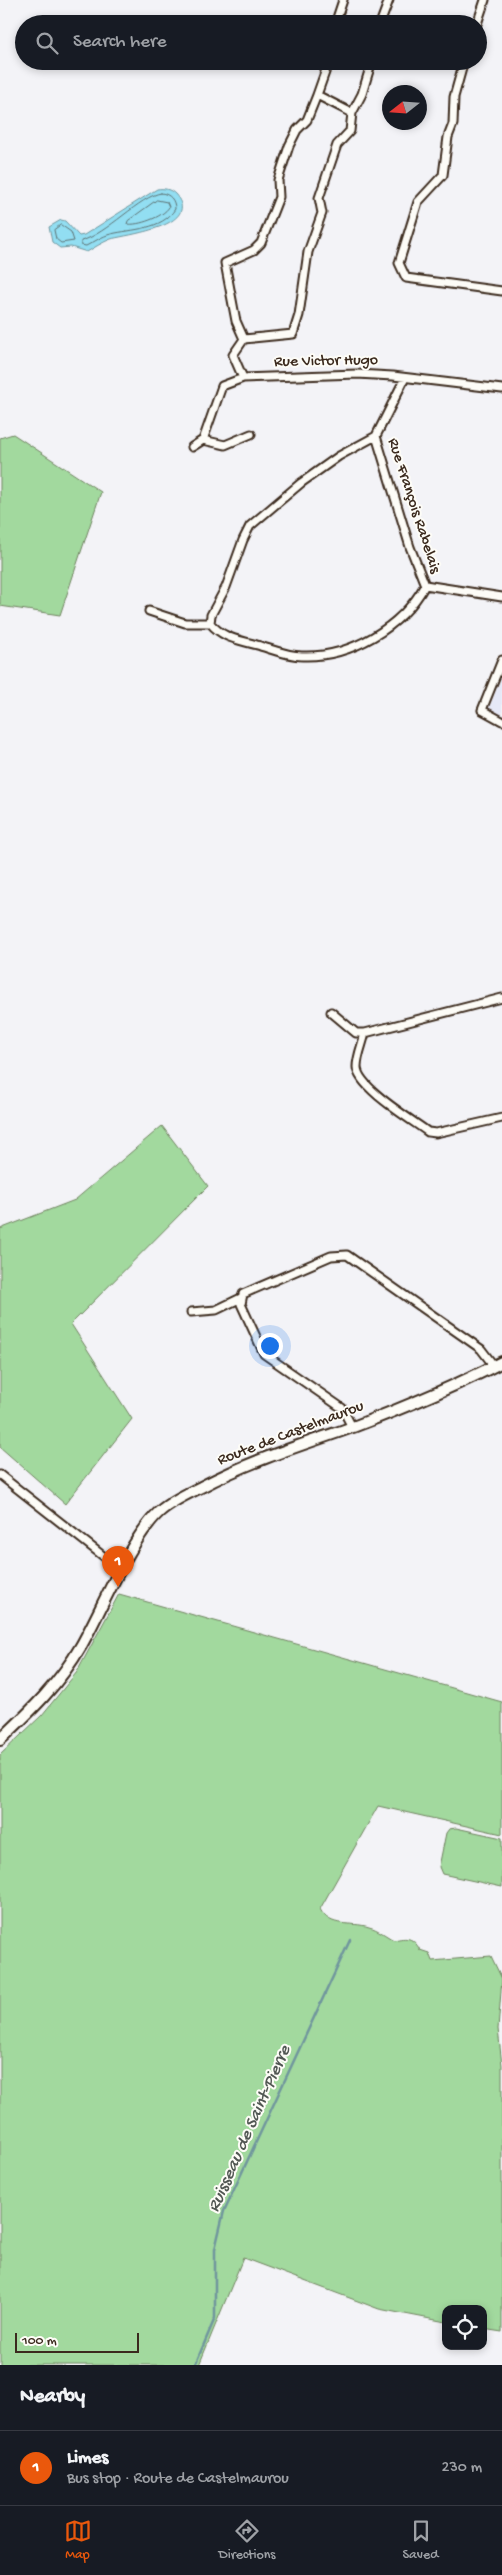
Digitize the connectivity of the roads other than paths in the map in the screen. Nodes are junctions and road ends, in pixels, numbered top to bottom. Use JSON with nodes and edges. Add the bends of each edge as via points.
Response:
{"nodes":[{"id":1,"x":343,"y":0,"type":"edge"},
{"id":2,"x":390,"y":0,"type":"edge"},
{"id":3,"x":484,"y":0,"type":"edge"},
{"id":4,"x":338,"y":15,"type":"edge"},
{"id":5,"x":384,"y":15,"type":"edge"},
{"id":6,"x":480,"y":15,"type":"edge"},
{"id":7,"x":326,"y":70,"type":"edge"},
{"id":8,"x":369,"y":70,"type":"edge"},
{"id":9,"x":462,"y":70,"type":"edge"},
{"id":10,"x":317,"y":95,"type":"junction"},
{"id":11,"x":352,"y":114,"type":"junction"},
{"id":12,"x":502,"y":291,"type":"edge"},
{"id":13,"x":244,"y":339,"type":"junction"},
{"id":14,"x":243,"y":378,"type":"junction"},
{"id":15,"x":405,"y":378,"type":"junction"},
{"id":16,"x":502,"y":389,"type":"edge"},
{"id":17,"x":251,"y":434,"type":"dead end"},
{"id":18,"x":376,"y":436,"type":"junction"},
{"id":19,"x":202,"y":440,"type":"junction"},
{"id":20,"x":192,"y":447,"type":"dead end"},
{"id":21,"x":425,"y":585,"type":"junction"},
{"id":22,"x":502,"y":597,"type":"edge"},
{"id":23,"x":149,"y":611,"type":"dead end"},
{"id":24,"x":210,"y":623,"type":"junction"},
{"id":25,"x":502,"y":660,"type":"edge"},
{"id":26,"x":502,"y":721,"type":"edge"},
{"id":27,"x":502,"y":998,"type":"edge"},
{"id":28,"x":331,"y":1012,"type":"dead end"},
{"id":29,"x":366,"y":1033,"type":"junction"},
{"id":30,"x":502,"y":1118,"type":"edge"},
{"id":31,"x":241,"y":1298,"type":"junction"},
{"id":32,"x":191,"y":1312,"type":"dead end"},
{"id":33,"x":498,"y":1364,"type":"edge"},
{"id":34,"x":352,"y":1427,"type":"junction"},
{"id":35,"x":0,"y":1475,"type":"edge"},
{"id":36,"x":121,"y":1570,"type":"junction"},
{"id":37,"x":0,"y":1740,"type":"edge"}],
"edges":[{"from":1,"to":4,"type":"street"},
{"from":2,"to":5,"type":"street"},
{"from":3,"to":6,"type":"street"},
{"from":7,"to":10,"type":"street"},
{"from":8,"to":11,"type":"street"},
{"from":9,"to":12,"type":"street","via":[[454,97],[453,124],[443,175],[418,202],[398,263],[406,278]]},
{"from":10,"to":11,"type":"street"},
{"from":10,"to":13,"type":"street","via":[[307,120],[297,130],[289,146],[278,180],[279,198],[260,243],[254,250],[225,263],[236,321]]},
{"from":11,"to":13,"type":"street","via":[[350,130],[337,144],[319,198],[322,213],[308,252],[300,315],[292,334]]},
{"from":13,"to":14,"type":"street","via":[[234,355]]},
{"from":14,"to":15,"type":"street","name":"Rue Victor Hugo","via":[[357,374]]},
{"from":14,"to":19,"type":"street","name":"Rue Victor Hugo","via":[[222,386]]},
{"from":15,"to":16,"type":"street","name":"Rue Victor Hugo"},
{"from":15,"to":18,"type":"street","name":"Rue François Rabelais"},
{"from":17,"to":19,"type":"street","via":[[225,445]]},
{"from":18,"to":21,"type":"street","name":"Rue François Rabelais"},
{"from":18,"to":24,"type":"street","name":"Rue François Rabelais","via":[[339,456],[301,483],[250,526],[226,587],[210,615]]},
{"from":19,"to":20,"type":"street"},
{"from":21,"to":22,"type":"street"},
{"from":21,"to":24,"type":"street","name":"Rue François Rabelais","via":[[404,613],[372,637],[326,655],[299,657],[220,634]]},
{"from":23,"to":24,"type":"street","via":[[185,622]]},
{"from":25,"to":26,"type":"street","via":[[482,710]]},
{"from":27,"to":29,"type":"street"},
{"from":28,"to":29,"type":"street","via":[[356,1033]]},
{"from":29,"to":30,"type":"street","via":[[357,1067],[363,1082],[428,1132]]},
{"from":31,"to":32,"type":"street","via":[[216,1310]]},
{"from":31,"to":33,"type":"street","via":[[248,1291],[331,1256],[347,1255]]},
{"from":31,"to":34,"type":"street","via":[[264,1354],[342,1408]]},
{"from":33,"to":34,"type":"street","name":"Route de Castelmaurou","via":[[419,1401]]},
{"from":34,"to":36,"type":"street","name":"Route de Castelmaurou","via":[[269,1455],[181,1497],[159,1512]]},
{"from":35,"to":36,"type":"street"},
{"from":36,"to":37,"type":"street","name":"Route de Castelmaurou","via":[[63,1674],[44,1698]]}]}
